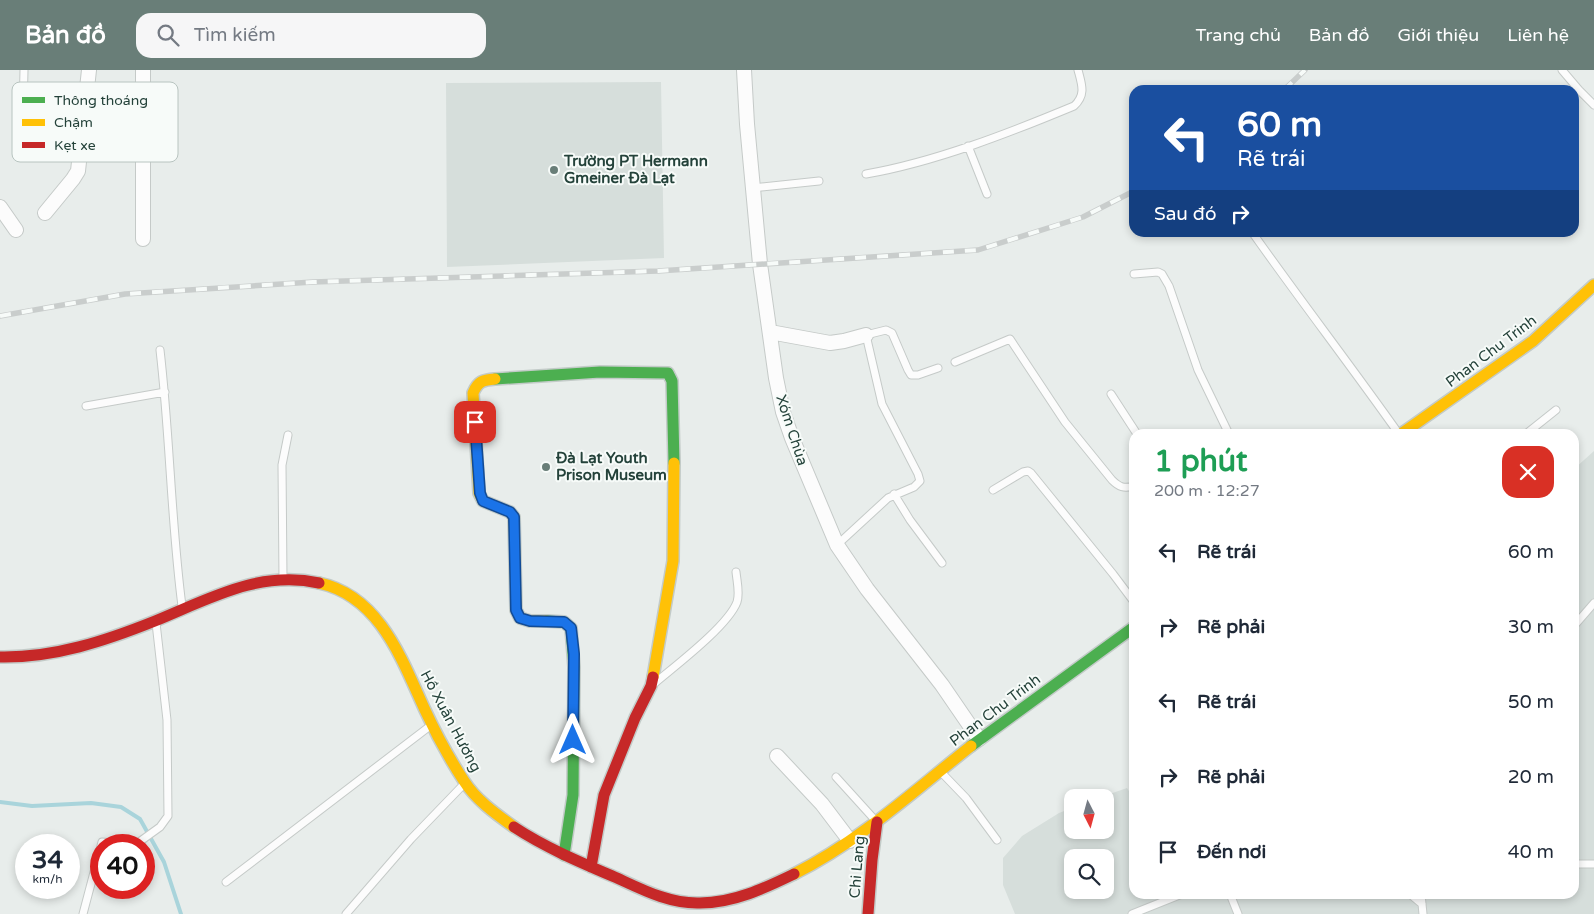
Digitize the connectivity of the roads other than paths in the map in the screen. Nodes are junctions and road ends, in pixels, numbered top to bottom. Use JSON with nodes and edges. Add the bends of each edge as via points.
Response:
{"nodes":[{"id":1,"x":744,"y":70,"type":"edge"},
{"id":2,"x":1078,"y":70,"type":"edge"},
{"id":3,"x":1562,"y":70,"type":"edge"},
{"id":4,"x":1575,"y":85,"type":"edge"},
{"id":5,"x":1579,"y":90,"type":"edge"},
{"id":6,"x":1594,"y":105,"type":"edge"},
{"id":7,"x":968,"y":146,"type":"junction"},
{"id":8,"x":79,"y":162,"type":"edge"},
{"id":9,"x":143,"y":162,"type":"edge"},
{"id":10,"x":866,"y":174,"type":"dead end"},
{"id":11,"x":819,"y":181,"type":"dead end"},
{"id":12,"x":752,"y":188,"type":"junction"},
{"id":13,"x":987,"y":194,"type":"dead end"},
{"id":14,"x":0,"y":207,"type":"edge"},
{"id":15,"x":45,"y":213,"type":"dead end"},
{"id":16,"x":16,"y":230,"type":"dead end"},
{"id":17,"x":1256,"y":237,"type":"edge"},
{"id":18,"x":143,"y":239,"type":"dead end"},
{"id":19,"x":1134,"y":274,"type":"dead end"},
{"id":20,"x":1594,"y":285,"type":"edge"},
{"id":21,"x":770,"y":332,"type":"junction"},
{"id":22,"x":866,"y":335,"type":"junction"},
{"id":23,"x":160,"y":350,"type":"dead end"},
{"id":24,"x":955,"y":362,"type":"dead end"},
{"id":25,"x":938,"y":368,"type":"dead end"},
{"id":26,"x":165,"y":392,"type":"junction"},
{"id":27,"x":1111,"y":394,"type":"dead end"},
{"id":28,"x":86,"y":406,"type":"dead end"},
{"id":29,"x":1556,"y":410,"type":"dead end"},
{"id":30,"x":1134,"y":429,"type":"edge"},
{"id":31,"x":1227,"y":429,"type":"edge"},
{"id":32,"x":1396,"y":429,"type":"edge"},
{"id":33,"x":1407,"y":429,"type":"edge"},
{"id":34,"x":1532,"y":429,"type":"edge"},
{"id":35,"x":288,"y":435,"type":"dead end"},
{"id":36,"x":1129,"y":487,"type":"edge"},
{"id":37,"x":993,"y":490,"type":"dead end"},
{"id":38,"x":894,"y":494,"type":"junction"},
{"id":39,"x":837,"y":545,"type":"junction"},
{"id":40,"x":942,"y":563,"type":"dead end"},
{"id":41,"x":736,"y":572,"type":"dead end"},
{"id":42,"x":283,"y":578,"type":"junction"},
{"id":43,"x":1129,"y":595,"type":"edge"},
{"id":44,"x":1594,"y":603,"type":"edge"},
{"id":45,"x":182,"y":608,"type":"junction"},
{"id":46,"x":156,"y":620,"type":"junction"},
{"id":47,"x":1579,"y":620,"type":"edge"},
{"id":48,"x":1129,"y":631,"type":"edge"},
{"id":49,"x":0,"y":657,"type":"edge"},
{"id":50,"x":651,"y":686,"type":"junction"},
{"id":51,"x":432,"y":725,"type":"junction"},
{"id":52,"x":979,"y":740,"type":"junction"},
{"id":53,"x":777,"y":756,"type":"dead end"},
{"id":54,"x":940,"y":771,"type":"junction"},
{"id":55,"x":836,"y":777,"type":"dead end"},
{"id":56,"x":465,"y":783,"type":"junction"},
{"id":57,"x":877,"y":822,"type":"junction"},
{"id":58,"x":997,"y":840,"type":"dead end"},
{"id":59,"x":850,"y":841,"type":"junction"},
{"id":60,"x":564,"y":855,"type":"junction"},
{"id":61,"x":1579,"y":864,"type":"edge"},
{"id":62,"x":1594,"y":864,"type":"edge"},
{"id":63,"x":591,"y":867,"type":"junction"},
{"id":64,"x":226,"y":882,"type":"dead end"},
{"id":65,"x":1170,"y":899,"type":"edge"},
{"id":66,"x":1232,"y":899,"type":"edge"},
{"id":67,"x":1416,"y":899,"type":"edge"},
{"id":68,"x":1422,"y":899,"type":"edge"},
{"id":69,"x":670,"y":900,"type":"junction"},
{"id":70,"x":1422,"y":904,"type":"junction"},
{"id":71,"x":83,"y":914,"type":"edge"},
{"id":72,"x":346,"y":914,"type":"edge"},
{"id":73,"x":689,"y":914,"type":"edge"},
{"id":74,"x":868,"y":914,"type":"edge"},
{"id":75,"x":1132,"y":914,"type":"edge"},
{"id":76,"x":1238,"y":914,"type":"edge"},
{"id":77,"x":1423,"y":914,"type":"edge"}],
"edges":[{"from":1,"to":12,"type":"street","name":"Xóm Chùa"},
{"from":2,"to":7,"type":"lane","via":[[1083,90],[1080,101],[1074,106]]},
{"from":3,"to":4,"type":"lane"},
{"from":5,"to":6,"type":"lane"},
{"from":7,"to":10,"type":"lane"},
{"from":7,"to":13,"type":"lane"},
{"from":8,"to":15,"type":"street","via":[[73,179]]},
{"from":9,"to":18,"type":"street"},
{"from":11,"to":12,"type":"lane"},
{"from":12,"to":21,"type":"street","name":"Xóm Chùa"},
{"from":14,"to":16,"type":"street"},
{"from":17,"to":32,"type":"lane"},
{"from":19,"to":31,"type":"lane","via":[[1162,274],[1198,370]]},
{"from":20,"to":33,"type":"main road","name":"Phan Chu Trinh","via":[[1533,341]]},
{"from":21,"to":22,"type":"street","via":[[830,343]]},
{"from":21,"to":39,"type":"street","name":"Xóm Chùa","via":[[786,420]]},
{"from":22,"to":25,"type":"lane","via":[[886,330],[892,333],[911,375]]},
{"from":22,"to":38,"type":"lane","via":[[882,404],[920,481],[914,487]]},
{"from":23,"to":26,"type":"lane"},
{"from":24,"to":36,"type":"lane","via":[[1010,339],[1065,422],[1118,487]]},
{"from":26,"to":28,"type":"lane"},
{"from":26,"to":45,"type":"lane","via":[[173,527]]},
{"from":27,"to":30,"type":"lane"},
{"from":29,"to":34,"type":"lane"},
{"from":35,"to":42,"type":"lane","via":[[282,465]]},
{"from":37,"to":43,"type":"lane","via":[[1023,472],[1031,473]]},
{"from":38,"to":39,"type":"lane"},
{"from":38,"to":40,"type":"lane"},
{"from":39,"to":52,"type":"street","name":"Xóm Chùa"},
{"from":41,"to":50,"type":"lane","via":[[738,594],[730,614],[710,636]]},
{"from":42,"to":45,"type":"main road","name":"Hồ Xuân Hương","via":[[248,585]]},
{"from":42,"to":51,"type":"main road","name":"Hồ Xuân Hương","via":[[326,584],[368,609],[389,636]]},
{"from":44,"to":47,"type":"lane"},
{"from":45,"to":46,"type":"main road","name":"Hồ Xuân Hương"},
{"from":46,"to":49,"type":"main road","name":"Hồ Xuân Hương","via":[[90,644],[42,655]]},
{"from":46,"to":71,"type":"lane","via":[[167,720],[168,816],[160,827],[135,845],[102,842]]},
{"from":48,"to":52,"type":"main road","name":"Phan Chu Trinh"},
{"from":50,"to":60,"type":"main road","via":[[673,562],[675,485],[672,381],[668,373],[601,372],[484,380],[476,385],[473,393],[480,493],[483,501],[510,512],[514,517],[516,610],[520,618],[564,622],[571,628],[574,668],[573,794]]},
{"from":50,"to":63,"type":"main road","via":[[604,795]]},
{"from":51,"to":56,"type":"main road","name":"Hồ Xuân Hương"},
{"from":51,"to":64,"type":"lane"},
{"from":52,"to":54,"type":"main road","name":"Phan Chu Trinh"},
{"from":53,"to":59,"type":"street","via":[[822,804]]},
{"from":54,"to":57,"type":"main road","name":"Phan Chu Trinh"},
{"from":54,"to":58,"type":"lane","via":[[966,798]]},
{"from":55,"to":57,"type":"lane"},
{"from":56,"to":60,"type":"main road","name":"Hồ Xuân Hương","via":[[510,823]]},
{"from":56,"to":72,"type":"lane","via":[[405,845]]},
{"from":57,"to":59,"type":"main road","name":"Hồ Xuân Hương"},
{"from":57,"to":74,"type":"main road","name":"Chi Lang"},
{"from":59,"to":69,"type":"main road","name":"Hồ Xuân Hương","via":[[773,884],[736,898],[704,903]]},
{"from":60,"to":63,"type":"main road","name":"Hồ Xuân Hương"},
{"from":61,"to":62,"type":"lane"},
{"from":63,"to":69,"type":"main road","name":"Hồ Xuân Hương"},
{"from":65,"to":75,"type":"lane"},
{"from":66,"to":76,"type":"lane"},
{"from":67,"to":70,"type":"lane"},
{"from":68,"to":70,"type":"lane"},
{"from":69,"to":73,"type":"street"},
{"from":70,"to":77,"type":"lane"}]}
